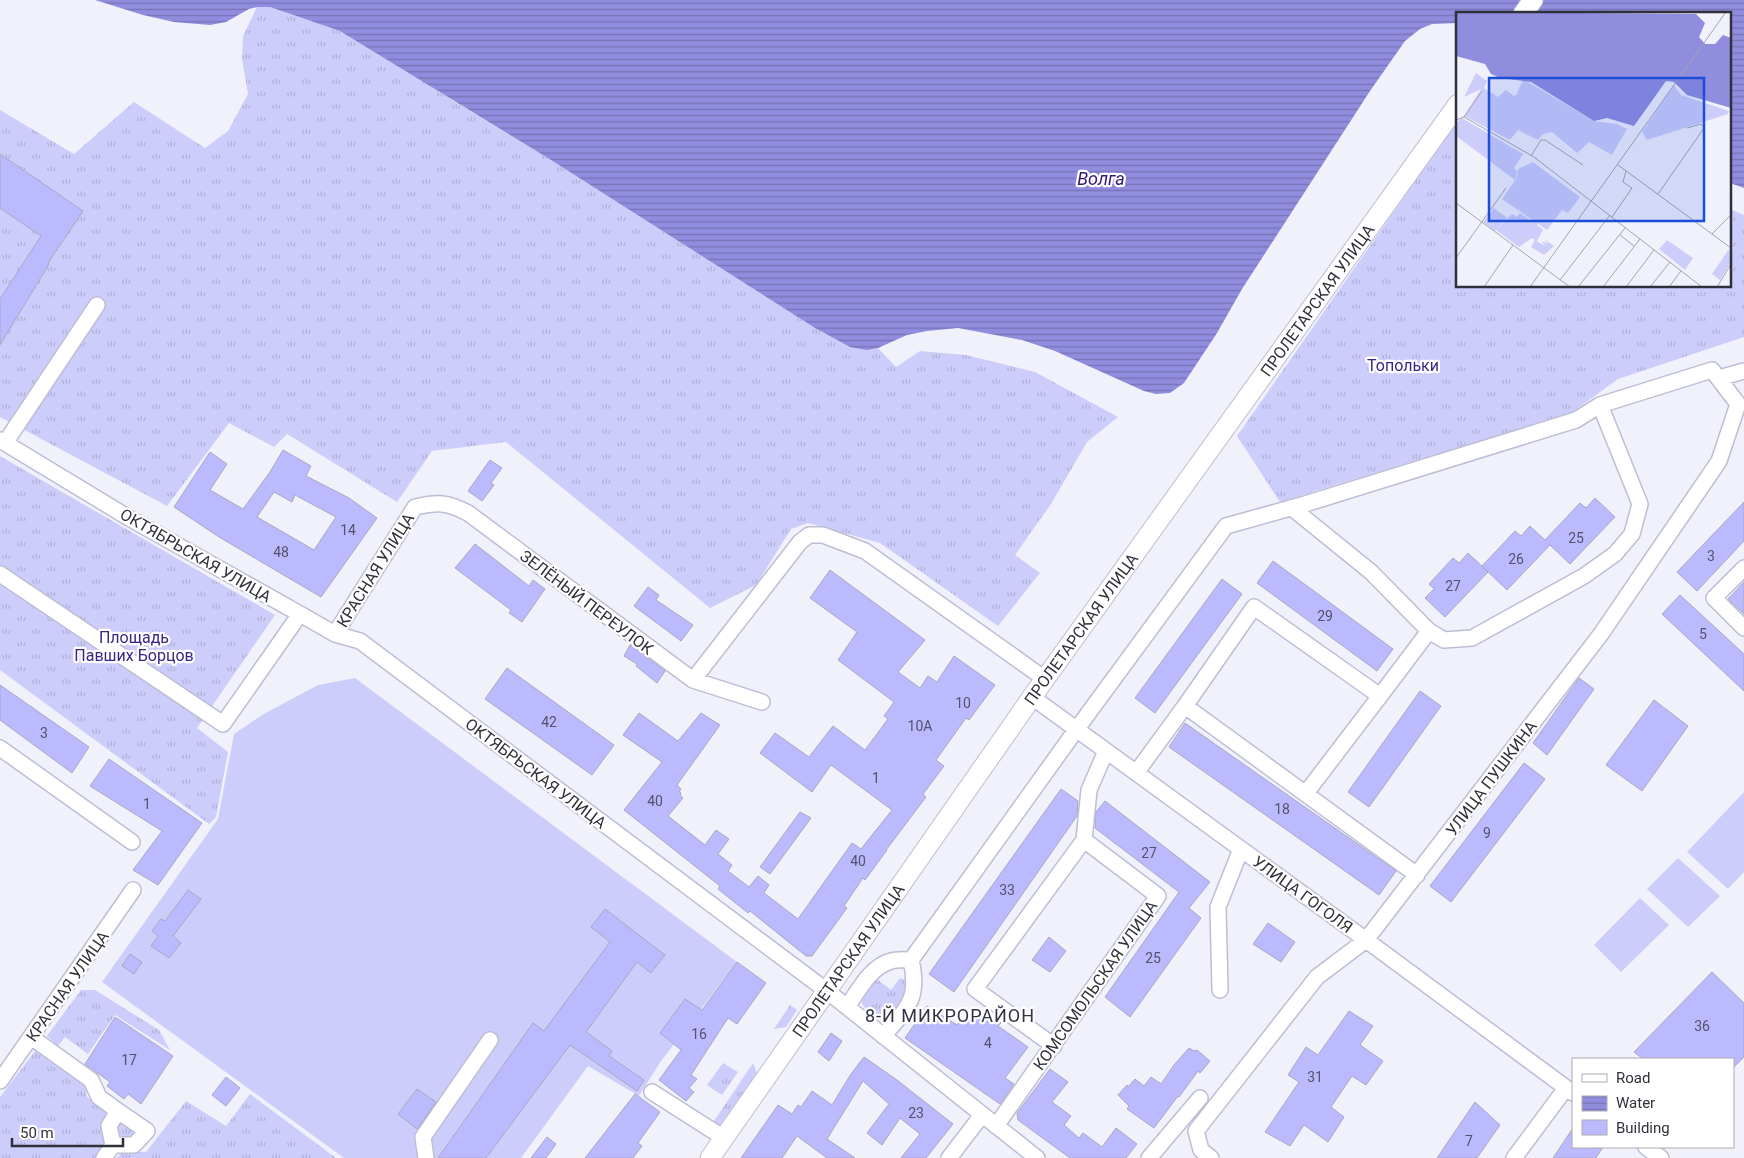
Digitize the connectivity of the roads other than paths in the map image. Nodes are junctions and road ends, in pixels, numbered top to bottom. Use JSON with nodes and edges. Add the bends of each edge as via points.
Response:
{"nodes":[{"id":1,"x":1532,"y":0,"type":"edge"},
{"id":2,"x":1524,"y":12,"type":"edge"},
{"id":3,"x":1456,"y":107,"type":"edge"},
{"id":4,"x":97,"y":305,"type":"dead end"},
{"id":5,"x":1744,"y":371,"type":"edge"},
{"id":6,"x":1716,"y":374,"type":"junction"},
{"id":7,"x":1600,"y":405,"type":"junction"},
{"id":8,"x":3,"y":441,"type":"edge"},
{"id":9,"x":415,"y":507,"type":"joint"},
{"id":10,"x":1292,"y":508,"type":"junction"},
{"id":11,"x":1744,"y":568,"type":"edge"},
{"id":12,"x":0,"y":574,"type":"edge"},
{"id":13,"x":300,"y":614,"type":"junction"},
{"id":14,"x":1744,"y":628,"type":"edge"},
{"id":15,"x":1429,"y":631,"type":"junction"},
{"id":16,"x":335,"y":634,"type":"junction"},
{"id":17,"x":1045,"y":679,"type":"junction"},
{"id":18,"x":693,"y":680,"type":"junction"},
{"id":19,"x":1380,"y":696,"type":"junction"},
{"id":20,"x":1032,"y":697,"type":"junction"},
{"id":21,"x":762,"y":702,"type":"dead end"},
{"id":22,"x":1185,"y":706,"type":"junction"},
{"id":23,"x":1076,"y":730,"type":"junction"},
{"id":24,"x":0,"y":748,"type":"edge"},
{"id":25,"x":1106,"y":751,"type":"junction"},
{"id":26,"x":1136,"y":773,"type":"junction"},
{"id":27,"x":1306,"y":793,"type":"junction"},
{"id":28,"x":1084,"y":840,"type":"junction"},
{"id":29,"x":132,"y":842,"type":"dead end"},
{"id":30,"x":1240,"y":849,"type":"junction"},
{"id":31,"x":1417,"y":875,"type":"junction"},
{"id":32,"x":133,"y":890,"type":"dead end"},
{"id":33,"x":1366,"y":940,"type":"junction"},
{"id":34,"x":911,"y":960,"type":"junction"},
{"id":35,"x":1220,"y":990,"type":"dead end"},
{"id":36,"x":827,"y":991,"type":"junction"},
{"id":37,"x":847,"y":1007,"type":"junction"},
{"id":38,"x":883,"y":1036,"type":"junction"},
{"id":39,"x":32,"y":1037,"type":"junction"},
{"id":40,"x":490,"y":1040,"type":"dead end"},
{"id":41,"x":1054,"y":1046,"type":"junction"},
{"id":42,"x":0,"y":1082,"type":"edge"},
{"id":43,"x":1570,"y":1090,"type":"edge"},
{"id":44,"x":652,"y":1092,"type":"dead end"},
{"id":45,"x":1200,"y":1098,"type":"dead end"},
{"id":46,"x":118,"y":1112,"type":"junction"},
{"id":47,"x":982,"y":1115,"type":"junction"},
{"id":48,"x":996,"y":1126,"type":"junction"},
{"id":49,"x":724,"y":1138,"type":"junction"},
{"id":50,"x":1647,"y":1148,"type":"edge"},
{"id":51,"x":109,"y":1152,"type":"edge"},
{"id":52,"x":426,"y":1158,"type":"edge"},
{"id":53,"x":710,"y":1158,"type":"edge"},
{"id":54,"x":949,"y":1158,"type":"edge"},
{"id":55,"x":1037,"y":1158,"type":"edge"},
{"id":56,"x":1149,"y":1158,"type":"edge"},
{"id":57,"x":1212,"y":1158,"type":"edge"},
{"id":58,"x":1514,"y":1158,"type":"edge"},
{"id":59,"x":1661,"y":1158,"type":"edge"}],
"edges":[{"from":1,"to":2,"type":"main road"},
{"from":3,"to":17,"type":"main road","name":"ПРОЛЕТАРСКАЯ УЛИЦА"},
{"from":4,"to":8,"type":"street"},
{"from":5,"to":6,"type":"street"},
{"from":6,"to":7,"type":"street"},
{"from":6,"to":31,"type":"street","name":"УЛИЦА ПУШКИНА","via":[[1738,404],[1719,461],[1601,634]]},
{"from":7,"to":10,"type":"street","via":[[1576,420]]},
{"from":7,"to":15,"type":"street","via":[[1640,504],[1632,534],[1615,554],[1584,576],[1472,638],[1444,640]]},
{"from":8,"to":13,"type":"street","name":"ОКТЯБРЬСКАЯ УЛИЦА","via":[[130,518]]},
{"from":9,"to":16,"type":"street","name":"КРАСНАЯ УЛИЦА"},
{"from":9,"to":18,"type":"street","name":"ЗЕЛЁНЫЙ ПЕРЕУЛОК","via":[[433,503],[453,505],[468,513]]},
{"from":10,"to":15,"type":"street","via":[[1371,572]]},
{"from":10,"to":23,"type":"street","via":[[1226,526]]},
{"from":11,"to":14,"type":"street","via":[[1714,598]]},
{"from":12,"to":13,"type":"street","via":[[223,724]]},
{"from":13,"to":16,"type":"street","name":"ОКТЯБРЬСКАЯ УЛИЦА"},
{"from":15,"to":19,"type":"street"},
{"from":16,"to":36,"type":"street","name":"ОКТЯБРЬСКАЯ УЛИЦА","via":[[360,641]]},
{"from":17,"to":18,"type":"street","via":[[865,551],[830,536],[815,534],[800,542]]},
{"from":17,"to":20,"type":"main road","name":"ПРОЛЕТАРСКАЯ УЛИЦА"},
{"from":18,"to":21,"type":"street","name":"ЗЕЛЁНЫЙ ПЕРЕУЛОК"},
{"from":19,"to":22,"type":"street","via":[[1254,607]]},
{"from":19,"to":27,"type":"street"},
{"from":20,"to":23,"type":"street","name":"УЛИЦА ГОГОЛЯ"},
{"from":20,"to":36,"type":"main road","name":"ПРОЛЕТАРСКАЯ УЛИЦА"},
{"from":22,"to":26,"type":"street"},
{"from":22,"to":27,"type":"street"},
{"from":23,"to":25,"type":"street","name":"УЛИЦА ГОГОЛЯ"},
{"from":23,"to":34,"type":"street"},
{"from":24,"to":29,"type":"street"},
{"from":25,"to":26,"type":"street","name":"УЛИЦА ГОГОЛЯ"},
{"from":25,"to":28,"type":"street","via":[[1089,790]]},
{"from":26,"to":30,"type":"street","name":"УЛИЦА ГОГОЛЯ"},
{"from":27,"to":31,"type":"street"},
{"from":28,"to":41,"type":"street","name":"КОМСОМОЛЬСКАЯ УЛИЦА","via":[[1158,896]]},
{"from":28,"to":41,"type":"street","via":[[975,988]]},
{"from":30,"to":33,"type":"street","name":"УЛИЦА ГОГОЛЯ"},
{"from":30,"to":35,"type":"street","via":[[1218,907]]},
{"from":31,"to":33,"type":"street","name":"УЛИЦА ПУШКИНА"},
{"from":32,"to":39,"type":"street","name":"КРАСНАЯ УЛИЦА"},
{"from":33,"to":43,"type":"street","name":"УЛИЦА ГОГОЛЯ"},
{"from":33,"to":57,"type":"street","name":"УЛИЦА ПУШКИНА","via":[[1317,977],[1196,1131],[1201,1150]]},
{"from":34,"to":37,"type":"street","via":[[892,960],[878,966]]},
{"from":34,"to":38,"type":"street","via":[[915,976],[913,994],[907,1009]]},
{"from":36,"to":37,"type":"street","name":"ОКТЯБРЬСКАЯ УЛИЦА"},
{"from":36,"to":49,"type":"main road","name":"ПРОЛЕТАРСКАЯ УЛИЦА"},
{"from":37,"to":38,"type":"street","name":"ОКТЯБРЬСКАЯ УЛИЦА"},
{"from":38,"to":47,"type":"street","name":"ОКТЯБРЬСКАЯ УЛИЦА"},
{"from":39,"to":42,"type":"street","name":"КРАСНАЯ УЛИЦА"},
{"from":39,"to":46,"type":"street","via":[[91,1080],[99,1097]]},
{"from":40,"to":52,"type":"street","via":[[423,1137]]},
{"from":41,"to":48,"type":"street","name":"КОМСОМОЛЬСКАЯ УЛИЦА"},
{"from":43,"to":58,"type":"street"},
{"from":44,"to":49,"type":"street"},
{"from":45,"to":56,"type":"street"},
{"from":46,"to":51,"type":"street","via":[[109,1126]]},
{"from":46,"to":51,"type":"street","via":[[147,1131],[134,1145]]},
{"from":47,"to":48,"type":"street","name":"ОКТЯБРЬСКАЯ УЛИЦА"},
{"from":47,"to":54,"type":"street"},
{"from":48,"to":55,"type":"street","name":"ОКТЯБРЬСКАЯ УЛИЦА"},
{"from":49,"to":53,"type":"main road","name":"ПРОЛЕТАРСКАЯ УЛИЦА"},
{"from":50,"to":59,"type":"street"}]}
